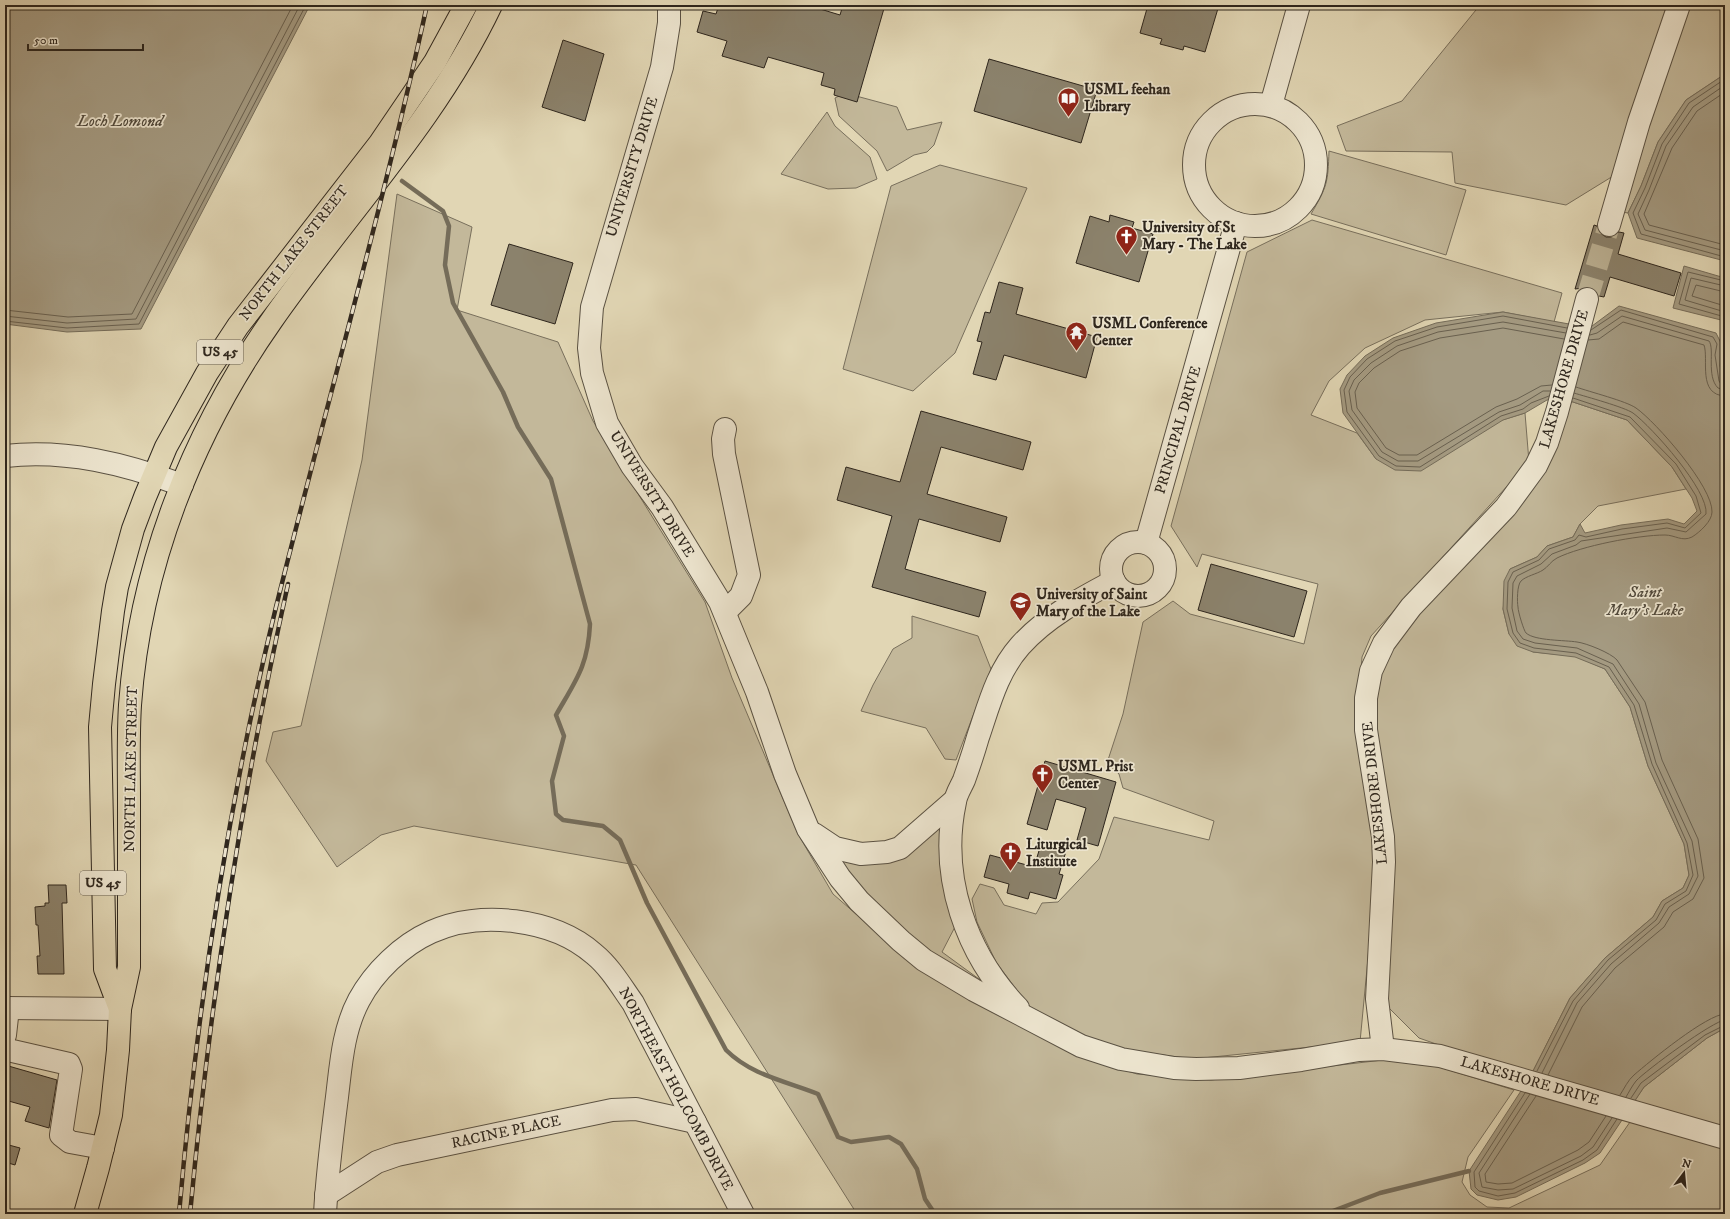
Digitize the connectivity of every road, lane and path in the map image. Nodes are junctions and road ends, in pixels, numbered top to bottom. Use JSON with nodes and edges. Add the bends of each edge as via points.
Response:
{"nodes":[{"id":1,"x":466,"y":5,"type":"edge"},
{"id":2,"x":491,"y":5,"type":"edge"},
{"id":3,"x":669,"y":5,"type":"edge"},
{"id":4,"x":1299,"y":5,"type":"edge"},
{"id":5,"x":1679,"y":5,"type":"edge"},
{"id":6,"x":1271,"y":105,"type":"junction"},
{"id":7,"x":1236,"y":224,"type":"junction"},
{"id":8,"x":1609,"y":225,"type":"tunnel mouth"},
{"id":9,"x":1585,"y":307,"type":"tunnel mouth"},
{"id":10,"x":725,"y":429,"type":"dead end"},
{"id":11,"x":5,"y":456,"type":"edge"},
{"id":12,"x":154,"y":474,"type":"junction"},
{"id":13,"x":182,"y":484,"type":"junction"},
{"id":14,"x":1146,"y":544,"type":"junction"},
{"id":15,"x":1114,"y":581,"type":"junction"},
{"id":16,"x":725,"y":612,"type":"junction"},
{"id":17,"x":955,"y":800,"type":"junction"},
{"id":18,"x":808,"y":829,"type":"junction"},
{"id":19,"x":6,"y":1008,"type":"edge"},
{"id":20,"x":120,"y":1009,"type":"junction"},
{"id":21,"x":1025,"y":1016,"type":"junction"},
{"id":22,"x":5,"y":1035,"type":"edge"},
{"id":23,"x":5,"y":1045,"type":"edge"},
{"id":24,"x":1383,"y":1049,"type":"junction"},
{"id":25,"x":695,"y":1122,"type":"junction"},
{"id":26,"x":1725,"y":1138,"type":"edge"},
{"id":27,"x":103,"y":1148,"type":"junction"},
{"id":28,"x":325,"y":1205,"type":"edge"},
{"id":29,"x":85,"y":1214,"type":"edge"},
{"id":30,"x":743,"y":1214,"type":"edge"}],
"edges":[{"from":1,"to":12,"type":"main road","name":"NORTH LAKE STREET","number":"US 45","via":[[435,62],[384,137],[218,355],[178,423]]},
{"from":2,"to":13,"type":"main road","name":"NORTH LAKE STREET","number":"US 45","via":[[441,93],[272,319],[244,362],[215,413]]},
{"from":3,"to":16,"type":"street","name":"UNIVERSITY DRIVE","via":[[662,68],[592,307],[589,348],[592,373],[607,423],[632,466],[662,507]]},
{"from":4,"to":6,"type":"street"},
{"from":5,"to":8,"type":"street","via":[[1639,122]]},
{"from":6,"to":7,"type":"street","via":[[1239,105],[1224,111],[1212,120],[1195,147],[1194,179],[1200,194],[1215,212]]},
{"from":6,"to":7,"type":"street","via":[[1284,110],[1305,129],[1316,154],[1314,181],[1308,197],[1297,210],[1284,219],[1268,225]]},
{"from":7,"to":14,"type":"street","name":"PRINCIPAL DRIVE"},
{"from":9,"to":24,"type":"street","name":"LAKESHORE DRIVE","via":[[1557,412],[1536,466],[1506,507],[1411,608],[1384,643],[1371,671],[1366,698],[1366,730],[1383,837],[1384,862],[1377,999]]},
{"from":10,"to":16,"type":"street","via":[[724,454],[749,575],[742,596]]},
{"from":11,"to":12,"type":"street","via":[[95,459]]},
{"from":12,"to":13,"type":"street"},
{"from":12,"to":20,"type":"main road","name":"NORTH LAKE STREET","number":"US 45","via":[[133,529],[117,587],[107,651],[100,727],[105,969]]},
{"from":13,"to":20,"type":"main road","name":"NORTH LAKE STREET","number":"US 45","via":[[151,572],[133,677],[129,729],[129,967]]},
{"from":14,"to":15,"type":"street","via":[[1138,542],[1121,548],[1115,555],[1112,568]]},
{"from":14,"to":15,"type":"street","via":[[1160,554],[1164,562],[1163,579],[1158,586],[1143,595],[1135,596],[1119,588]]},
{"from":15,"to":17,"type":"street","via":[[1068,606],[1033,633],[1019,648],[1000,675]]},
{"from":16,"to":18,"type":"street","name":"UNIVERSITY DRIVE"},
{"from":17,"to":18,"type":"street","via":[[900,848],[887,852],[861,854],[835,848]]},
{"from":17,"to":21,"type":"street","via":[[950,860],[959,908],[971,940],[985,965]]},
{"from":18,"to":21,"type":"street","name":"UNIVERSITY DRIVE","via":[[845,884],[901,942],[949,976]]},
{"from":19,"to":20,"type":"street"},
{"from":19,"to":22,"type":"street"},
{"from":20,"to":27,"type":"main road","name":"NORTH LAKE STREET","number":"US 45","via":[[118,1050]]},
{"from":21,"to":24,"type":"street","name":"UNIVERSITY DRIVE","via":[[1081,1046],[1120,1059],[1174,1068],[1239,1068],[1360,1050]]},
{"from":23,"to":27,"type":"street","via":[[8,1050],[69,1064],[71,1069],[61,1135],[70,1142]]},
{"from":24,"to":26,"type":"street","name":"LAKESHORE DRIVE","via":[[1440,1056]]},
{"from":25,"to":28,"type":"street","name":"RACINE PLACE","via":[[636,1109],[612,1110],[397,1155],[377,1162]]},
{"from":25,"to":28,"type":"street","name":"NORTHEAST HOLCOMB DRIVE","via":[[633,1003],[615,976],[584,946],[556,931],[506,920],[444,927],[429,933],[400,952],[374,977],[356,1007],[342,1051]]},
{"from":25,"to":30,"type":"street","name":"NORTHEAST HOLCOMB DRIVE"},
{"from":27,"to":29,"type":"main road","name":"NORTH LAKE STREET","number":"US 45"}]}
